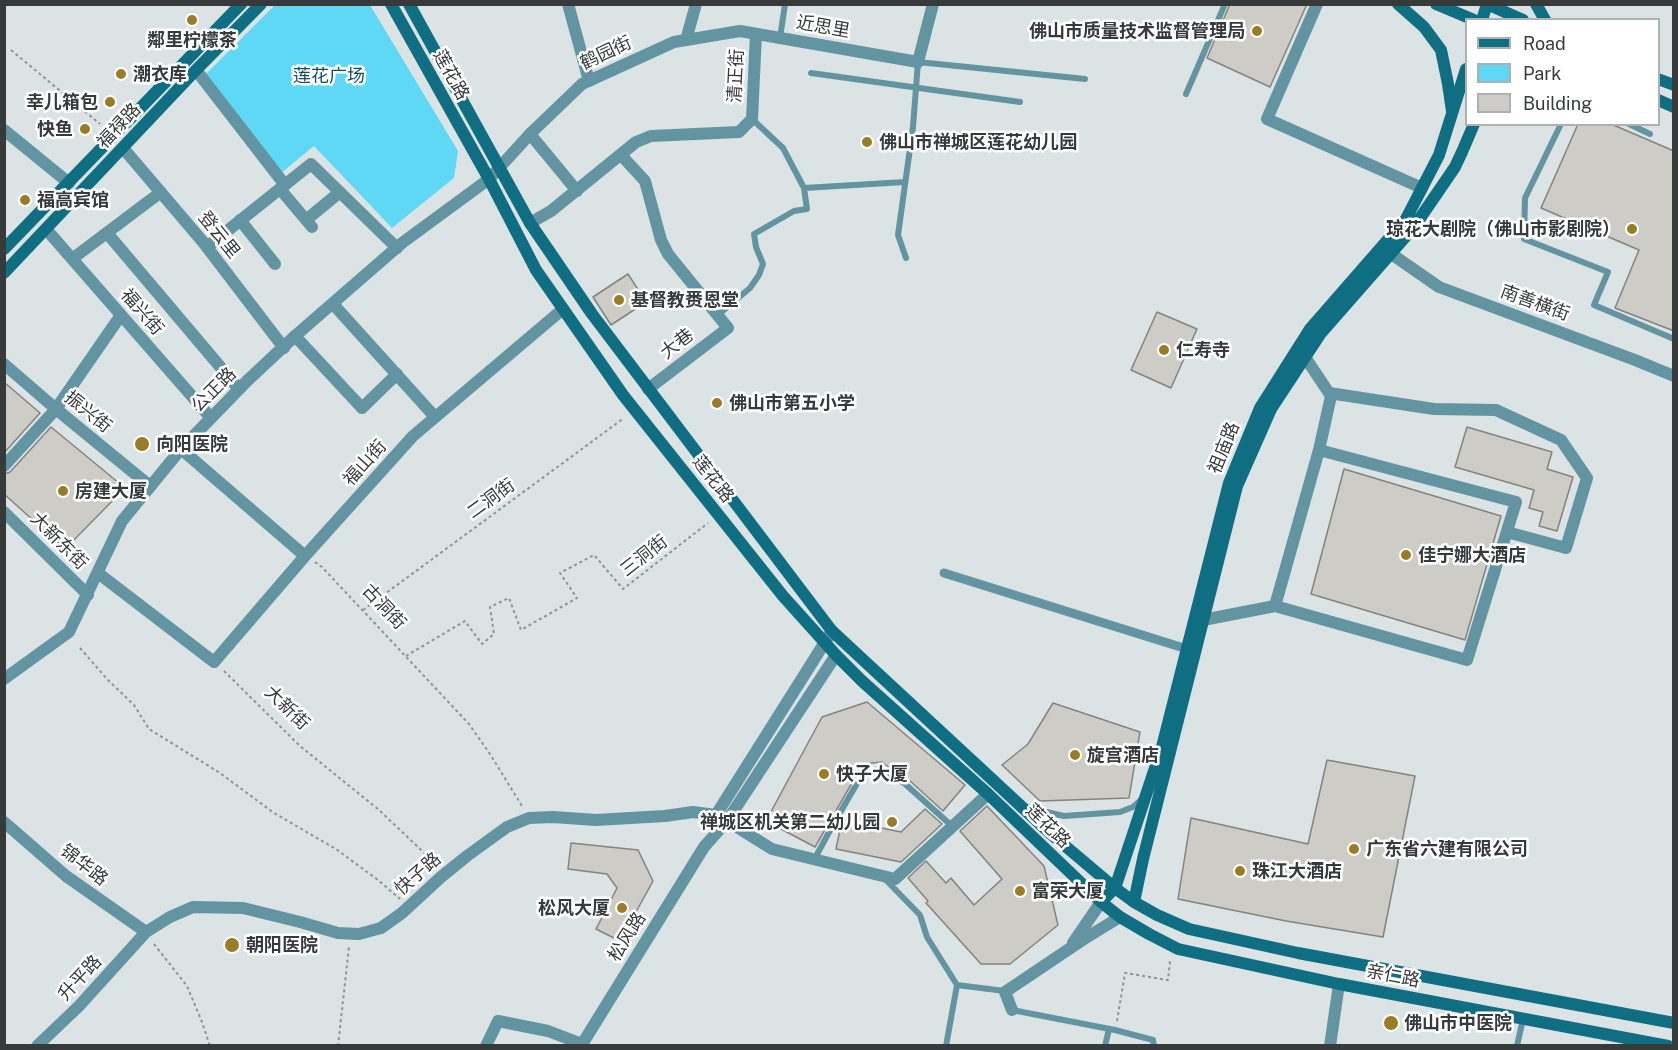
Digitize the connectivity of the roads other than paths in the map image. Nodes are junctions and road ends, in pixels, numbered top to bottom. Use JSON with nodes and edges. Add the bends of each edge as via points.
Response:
{"nodes":[{"id":1,"x":241,"y":4,"type":"edge"},
{"id":2,"x":261,"y":4,"type":"edge"},
{"id":3,"x":391,"y":4,"type":"edge"},
{"id":4,"x":409,"y":4,"type":"edge"},
{"id":5,"x":568,"y":4,"type":"edge"},
{"id":6,"x":696,"y":4,"type":"edge"},
{"id":7,"x":785,"y":4,"type":"edge"},
{"id":8,"x":933,"y":4,"type":"edge"},
{"id":9,"x":1225,"y":4,"type":"edge"},
{"id":10,"x":1317,"y":4,"type":"edge"},
{"id":11,"x":1398,"y":4,"type":"edge"},
{"id":12,"x":1436,"y":4,"type":"edge"},
{"id":13,"x":1487,"y":4,"type":"edge"},
{"id":14,"x":1536,"y":4,"type":"edge"},
{"id":15,"x":1517,"y":15,"type":"edge"},
{"id":16,"x":1469,"y":18,"type":"edge"},
{"id":17,"x":1544,"y":18,"type":"edge"},
{"id":18,"x":756,"y":34,"type":"junction"},
{"id":19,"x":780,"y":38,"type":"junction"},
{"id":20,"x":686,"y":40,"type":"junction"},
{"id":21,"x":918,"y":62,"type":"junction"},
{"id":22,"x":196,"y":70,"type":"junction"},
{"id":23,"x":811,"y":73,"type":"dead end"},
{"id":24,"x":1465,"y":75,"type":"edge"},
{"id":25,"x":1085,"y":79,"type":"dead end"},
{"id":26,"x":1660,"y":79,"type":"edge"},
{"id":27,"x":589,"y":81,"type":"junction"},
{"id":28,"x":1674,"y":86,"type":"edge"},
{"id":29,"x":916,"y":88,"type":"junction"},
{"id":30,"x":1186,"y":94,"type":"dead end"},
{"id":31,"x":1660,"y":100,"type":"edge"},
{"id":32,"x":1020,"y":102,"type":"dead end"},
{"id":33,"x":1674,"y":107,"type":"edge"},
{"id":34,"x":1452,"y":115,"type":"junction"},
{"id":35,"x":752,"y":119,"type":"junction"},
{"id":36,"x":1473,"y":126,"type":"edge"},
{"id":37,"x":1482,"y":126,"type":"edge"},
{"id":38,"x":1560,"y":126,"type":"edge"},
{"id":39,"x":1633,"y":126,"type":"edge"},
{"id":40,"x":4,"y":130,"type":"edge"},
{"id":41,"x":530,"y":134,"type":"junction"},
{"id":42,"x":1650,"y":134,"type":"dead end"},
{"id":43,"x":123,"y":148,"type":"junction"},
{"id":44,"x":1462,"y":152,"type":"junction"},
{"id":45,"x":621,"y":155,"type":"junction"},
{"id":46,"x":500,"y":167,"type":"junction"},
{"id":47,"x":489,"y":178,"type":"junction"},
{"id":48,"x":905,"y":182,"type":"junction"},
{"id":49,"x":69,"y":183,"type":"junction"},
{"id":50,"x":282,"y":187,"type":"junction"},
{"id":51,"x":804,"y":188,"type":"junction"},
{"id":52,"x":1422,"y":188,"type":"junction"},
{"id":53,"x":576,"y":190,"type":"junction"},
{"id":54,"x":161,"y":192,"type":"junction"},
{"id":55,"x":340,"y":192,"type":"junction"},
{"id":56,"x":240,"y":220,"type":"junction"},
{"id":57,"x":530,"y":223,"type":"junction"},
{"id":58,"x":46,"y":229,"type":"junction"},
{"id":59,"x":107,"y":233,"type":"junction"},
{"id":60,"x":207,"y":247,"type":"junction"},
{"id":61,"x":396,"y":248,"type":"junction"},
{"id":62,"x":4,"y":249,"type":"edge"},
{"id":63,"x":1390,"y":253,"type":"junction"},
{"id":64,"x":72,"y":258,"type":"junction"},
{"id":65,"x":906,"y":258,"type":"dead end"},
{"id":66,"x":275,"y":264,"type":"dead end"},
{"id":67,"x":4,"y":273,"type":"edge"},
{"id":68,"x":333,"y":304,"type":"junction"},
{"id":69,"x":563,"y":309,"type":"junction"},
{"id":70,"x":121,"y":315,"type":"junction"},
{"id":71,"x":718,"y":315,"type":"junction"},
{"id":72,"x":295,"y":336,"type":"junction"},
{"id":73,"x":1674,"y":339,"type":"edge"},
{"id":74,"x":284,"y":348,"type":"junction"},
{"id":75,"x":1305,"y":357,"type":"junction"},
{"id":76,"x":4,"y":364,"type":"edge"},
{"id":77,"x":397,"y":374,"type":"junction"},
{"id":78,"x":1674,"y":376,"type":"edge"},
{"id":79,"x":239,"y":389,"type":"junction"},
{"id":80,"x":648,"y":389,"type":"junction"},
{"id":81,"x":1329,"y":393,"type":"junction"},
{"id":82,"x":56,"y":409,"type":"junction"},
{"id":83,"x":435,"y":417,"type":"junction"},
{"id":84,"x":211,"y":418,"type":"junction"},
{"id":85,"x":181,"y":449,"type":"junction"},
{"id":86,"x":1319,"y":450,"type":"junction"},
{"id":87,"x":4,"y":466,"type":"edge"},
{"id":88,"x":150,"y":486,"type":"junction"},
{"id":89,"x":4,"y":513,"type":"edge"},
{"id":90,"x":1507,"y":532,"type":"junction"},
{"id":91,"x":305,"y":556,"type":"junction"},
{"id":92,"x":98,"y":573,"type":"junction"},
{"id":93,"x":944,"y":573,"type":"dead end"},
{"id":94,"x":88,"y":595,"type":"junction"},
{"id":95,"x":1275,"y":606,"type":"junction"},
{"id":96,"x":1203,"y":620,"type":"junction"},
{"id":97,"x":832,"y":631,"type":"junction"},
{"id":98,"x":824,"y":643,"type":"junction"},
{"id":99,"x":843,"y":643,"type":"junction"},
{"id":100,"x":1187,"y":649,"type":"junction"},
{"id":101,"x":836,"y":655,"type":"junction"},
{"id":102,"x":4,"y":680,"type":"edge"},
{"id":103,"x":988,"y":794,"type":"junction"},
{"id":104,"x":1147,"y":795,"type":"junction"},
{"id":105,"x":1020,"y":805,"type":"junction"},
{"id":106,"x":722,"y":818,"type":"junction"},
{"id":107,"x":4,"y":822,"type":"edge"},
{"id":108,"x":952,"y":826,"type":"junction"},
{"id":109,"x":814,"y":860,"type":"junction"},
{"id":110,"x":883,"y":876,"type":"junction"},
{"id":111,"x":1115,"y":888,"type":"junction"},
{"id":112,"x":1101,"y":902,"type":"junction"},
{"id":113,"x":1134,"y":902,"type":"junction"},
{"id":114,"x":1120,"y":917,"type":"junction"},
{"id":115,"x":146,"y":932,"type":"junction"},
{"id":116,"x":1069,"y":949,"type":"junction"},
{"id":117,"x":1339,"y":984,"type":"junction"},
{"id":118,"x":957,"y":985,"type":"junction"},
{"id":119,"x":1005,"y":992,"type":"junction"},
{"id":120,"x":1012,"y":1010,"type":"joint"},
{"id":121,"x":1523,"y":1018,"type":"junction"},
{"id":122,"x":1674,"y":1023,"type":"edge"},
{"id":123,"x":1112,"y":1029,"type":"junction"},
{"id":124,"x":582,"y":1045,"type":"edge"},
{"id":125,"x":37,"y":1046,"type":"edge"},
{"id":126,"x":486,"y":1046,"type":"edge"},
{"id":127,"x":946,"y":1046,"type":"edge"},
{"id":128,"x":1105,"y":1046,"type":"edge"},
{"id":129,"x":1154,"y":1046,"type":"edge"},
{"id":130,"x":1330,"y":1046,"type":"edge"},
{"id":131,"x":1517,"y":1046,"type":"edge"},
{"id":132,"x":1668,"y":1046,"type":"edge"}],
"edges":[{"from":1,"to":49,"type":"main road","name":"福禄路"},
{"from":2,"to":22,"type":"main road","name":"福禄路"},
{"from":3,"to":47,"type":"main road","name":"莲花路"},
{"from":4,"to":46,"type":"main road","name":"莲花路"},
{"from":5,"to":27,"type":"street"},
{"from":6,"to":20,"type":"street"},
{"from":7,"to":19,"type":"lane"},
{"from":8,"to":21,"type":"street"},
{"from":9,"to":30,"type":"lane"},
{"from":10,"to":52,"type":"street","via":[[1267,119]]},
{"from":11,"to":34,"type":"main road","via":[[1424,27],[1441,50]]},
{"from":12,"to":16,"type":"main road"},
{"from":13,"to":15,"type":"main road"},
{"from":14,"to":17,"type":"main road"},
{"from":18,"to":19,"type":"street","name":"近思里"},
{"from":18,"to":20,"type":"street","name":"近思里","via":[[740,31]]},
{"from":18,"to":35,"type":"street","name":"清正街"},
{"from":19,"to":21,"type":"street","name":"近思里"},
{"from":20,"to":27,"type":"street","name":"鹤园街"},
{"from":21,"to":25,"type":"lane"},
{"from":21,"to":29,"type":"lane"},
{"from":22,"to":43,"type":"main road","name":"福禄路"},
{"from":22,"to":50,"type":"street"},
{"from":23,"to":29,"type":"lane"},
{"from":24,"to":34,"type":"main road","name":"祖庙路"},
{"from":26,"to":28,"type":"main road"},
{"from":27,"to":41,"type":"street","name":"鹤园街"},
{"from":29,"to":32,"type":"lane"},
{"from":29,"to":48,"type":"lane"},
{"from":31,"to":33,"type":"main road"},
{"from":34,"to":52,"type":"main road","name":"祖庙路","via":[[1439,155]]},
{"from":35,"to":45,"type":"street","via":[[739,132],[651,136]]},
{"from":35,"to":51,"type":"lane","via":[[783,148]]},
{"from":36,"to":44,"type":"main road","name":"祖庙路"},
{"from":37,"to":44,"type":"main road"},
{"from":38,"to":73,"type":"lane","via":[[1525,198],[1524,239],[1608,272],[1594,305]]},
{"from":39,"to":42,"type":"lane"},
{"from":40,"to":49,"type":"street"},
{"from":41,"to":46,"type":"street","name":"鹤园街"},
{"from":41,"to":53,"type":"street"},
{"from":43,"to":54,"type":"street","name":"登云里"},
{"from":43,"to":58,"type":"main road","name":"福禄路"},
{"from":44,"to":63,"type":"main road","name":"祖庙路","via":[[1414,226]]},
{"from":45,"to":53,"type":"street"},
{"from":45,"to":71,"type":"street","via":[[645,181],[668,254]]},
{"from":46,"to":47,"type":"street","name":"公正路"},
{"from":46,"to":57,"type":"main road","name":"莲花路"},
{"from":47,"to":61,"type":"street","name":"公正路"},
{"from":47,"to":69,"type":"main road","name":"莲花路","via":[[536,270]]},
{"from":48,"to":51,"type":"lane"},
{"from":48,"to":65,"type":"lane","via":[[898,236]]},
{"from":49,"to":62,"type":"main road","name":"福禄路"},
{"from":50,"to":55,"type":"street","via":[[311,164]]},
{"from":50,"to":55,"type":"street","via":[[309,224]]},
{"from":50,"to":56,"type":"street"},
{"from":51,"to":71,"type":"lane","via":[[807,209],[794,211],[754,234],[763,264],[759,275],[750,288]]},
{"from":52,"to":100,"type":"main road","name":"祖庙路","via":[[1406,219],[1310,329],[1260,408],[1229,483]]},
{"from":53,"to":57,"type":"street"},
{"from":54,"to":59,"type":"street"},
{"from":54,"to":60,"type":"street","name":"登云里"},
{"from":55,"to":61,"type":"street"},
{"from":56,"to":60,"type":"street"},
{"from":56,"to":66,"type":"street"},
{"from":57,"to":80,"type":"main road","name":"莲花路"},
{"from":58,"to":64,"type":"street","name":"福兴街"},
{"from":58,"to":67,"type":"main road","name":"福禄路"},
{"from":59,"to":64,"type":"street"},
{"from":59,"to":79,"type":"street"},
{"from":60,"to":74,"type":"street","name":"登云里"},
{"from":61,"to":68,"type":"street","name":"公正路"},
{"from":63,"to":75,"type":"main road","name":"祖庙路"},
{"from":63,"to":78,"type":"street","name":"南善横街","via":[[1439,287]]},
{"from":64,"to":70,"type":"street","name":"福兴街"},
{"from":68,"to":72,"type":"street","name":"公正路"},
{"from":68,"to":77,"type":"street"},
{"from":69,"to":83,"type":"street","name":"福山街"},
{"from":69,"to":98,"type":"main road","name":"莲花路","via":[[635,410]]},
{"from":70,"to":82,"type":"street"},
{"from":70,"to":84,"type":"street","name":"福兴街"},
{"from":71,"to":80,"type":"street","name":"大巷","via":[[728,328]]},
{"from":72,"to":74,"type":"street","name":"公正路"},
{"from":72,"to":77,"type":"street","via":[[362,408]]},
{"from":74,"to":79,"type":"street","name":"公正路"},
{"from":75,"to":81,"type":"street"},
{"from":75,"to":96,"type":"main road","name":"祖庙路","via":[[1270,409],[1237,486]]},
{"from":76,"to":82,"type":"street","name":"振兴街"},
{"from":77,"to":83,"type":"street"},
{"from":79,"to":84,"type":"street","name":"公正路"},
{"from":80,"to":97,"type":"main road","name":"莲花路"},
{"from":81,"to":86,"type":"street"},
{"from":81,"to":90,"type":"street","via":[[1434,408],[1496,410],[1561,440],[1587,478],[1566,548]]},
{"from":82,"to":87,"type":"street"},
{"from":82,"to":88,"type":"street","name":"振兴街"},
{"from":83,"to":91,"type":"street","name":"福山街","via":[[413,436]]},
{"from":84,"to":85,"type":"street","name":"公正路"},
{"from":85,"to":88,"type":"street","name":"公正路"},
{"from":85,"to":91,"type":"street"},
{"from":86,"to":90,"type":"street","via":[[1516,502]]},
{"from":86,"to":95,"type":"street"},
{"from":88,"to":92,"type":"street","name":"公正路","via":[[122,521]]},
{"from":89,"to":94,"type":"street","name":"大新东街"},
{"from":90,"to":95,"type":"street","via":[[1467,660]]},
{"from":91,"to":92,"type":"street","name":"福山街","via":[[214,662]]},
{"from":92,"to":94,"type":"street","name":"公正路"},
{"from":93,"to":100,"type":"street"},
{"from":94,"to":102,"type":"street","name":"公正路","via":[[69,632]]},
{"from":95,"to":96,"type":"street"},
{"from":96,"to":113,"type":"main road","name":"祖庙路"},
{"from":97,"to":98,"type":"street"},
{"from":97,"to":99,"type":"main road","name":"莲花路"},
{"from":98,"to":101,"type":"main road","name":"莲花路"},
{"from":98,"to":106,"type":"street"},
{"from":99,"to":101,"type":"main road"},
{"from":99,"to":105,"type":"main road","name":"莲花路"},
{"from":100,"to":104,"type":"main road","name":"祖庙路"},
{"from":101,"to":103,"type":"main road","name":"莲花路"},
{"from":101,"to":106,"type":"street"},
{"from":103,"to":108,"type":"street"},
{"from":103,"to":112,"type":"main road","name":"莲花路"},
{"from":104,"to":105,"type":"lane","via":[[1120,812],[1064,816]]},
{"from":104,"to":111,"type":"main road","name":"祖庙路"},
{"from":105,"to":111,"type":"main road","name":"莲花路"},
{"from":106,"to":109,"type":"street","via":[[772,849]]},
{"from":106,"to":115,"type":"street","name":"快子路","via":[[693,812],[596,820],[529,819],[507,827],[381,928],[359,934],[338,933],[243,908],[193,907]]},
{"from":106,"to":124,"type":"street","name":"松风路"},
{"from":107,"to":115,"type":"street","name":"锦华路","via":[[66,876]]},
{"from":108,"to":109,"type":"lane","via":[[904,783],[879,769],[862,775]]},
{"from":108,"to":110,"type":"street","via":[[895,879]]},
{"from":109,"to":110,"type":"street"},
{"from":110,"to":118,"type":"lane","via":[[920,915],[927,937]]},
{"from":111,"to":112,"type":"main road"},
{"from":111,"to":113,"type":"main road","name":"莲花路"},
{"from":112,"to":114,"type":"main road","name":"莲花路"},
{"from":112,"to":116,"type":"street"},
{"from":113,"to":114,"type":"main road"},
{"from":113,"to":122,"type":"main road","name":"亲仁路","via":[[1189,929]]},
{"from":114,"to":116,"type":"street"},
{"from":114,"to":117,"type":"main road","name":"亲仁路","via":[[1178,949]]},
{"from":115,"to":125,"type":"street","name":"升平路"},
{"from":116,"to":119,"type":"street"},
{"from":117,"to":121,"type":"main road","name":"亲仁路"},
{"from":117,"to":130,"type":"street"},
{"from":118,"to":119,"type":"lane"},
{"from":118,"to":127,"type":"lane"},
{"from":119,"to":120,"type":"street"},
{"from":120,"to":123,"type":"lane"},
{"from":121,"to":131,"type":"lane"},
{"from":121,"to":132,"type":"main road","name":"亲仁路"},
{"from":123,"to":128,"type":"lane"},
{"from":123,"to":129,"type":"lane","via":[[1153,1040]]},
{"from":124,"to":126,"type":"street","via":[[548,1031],[498,1021]]}]}
